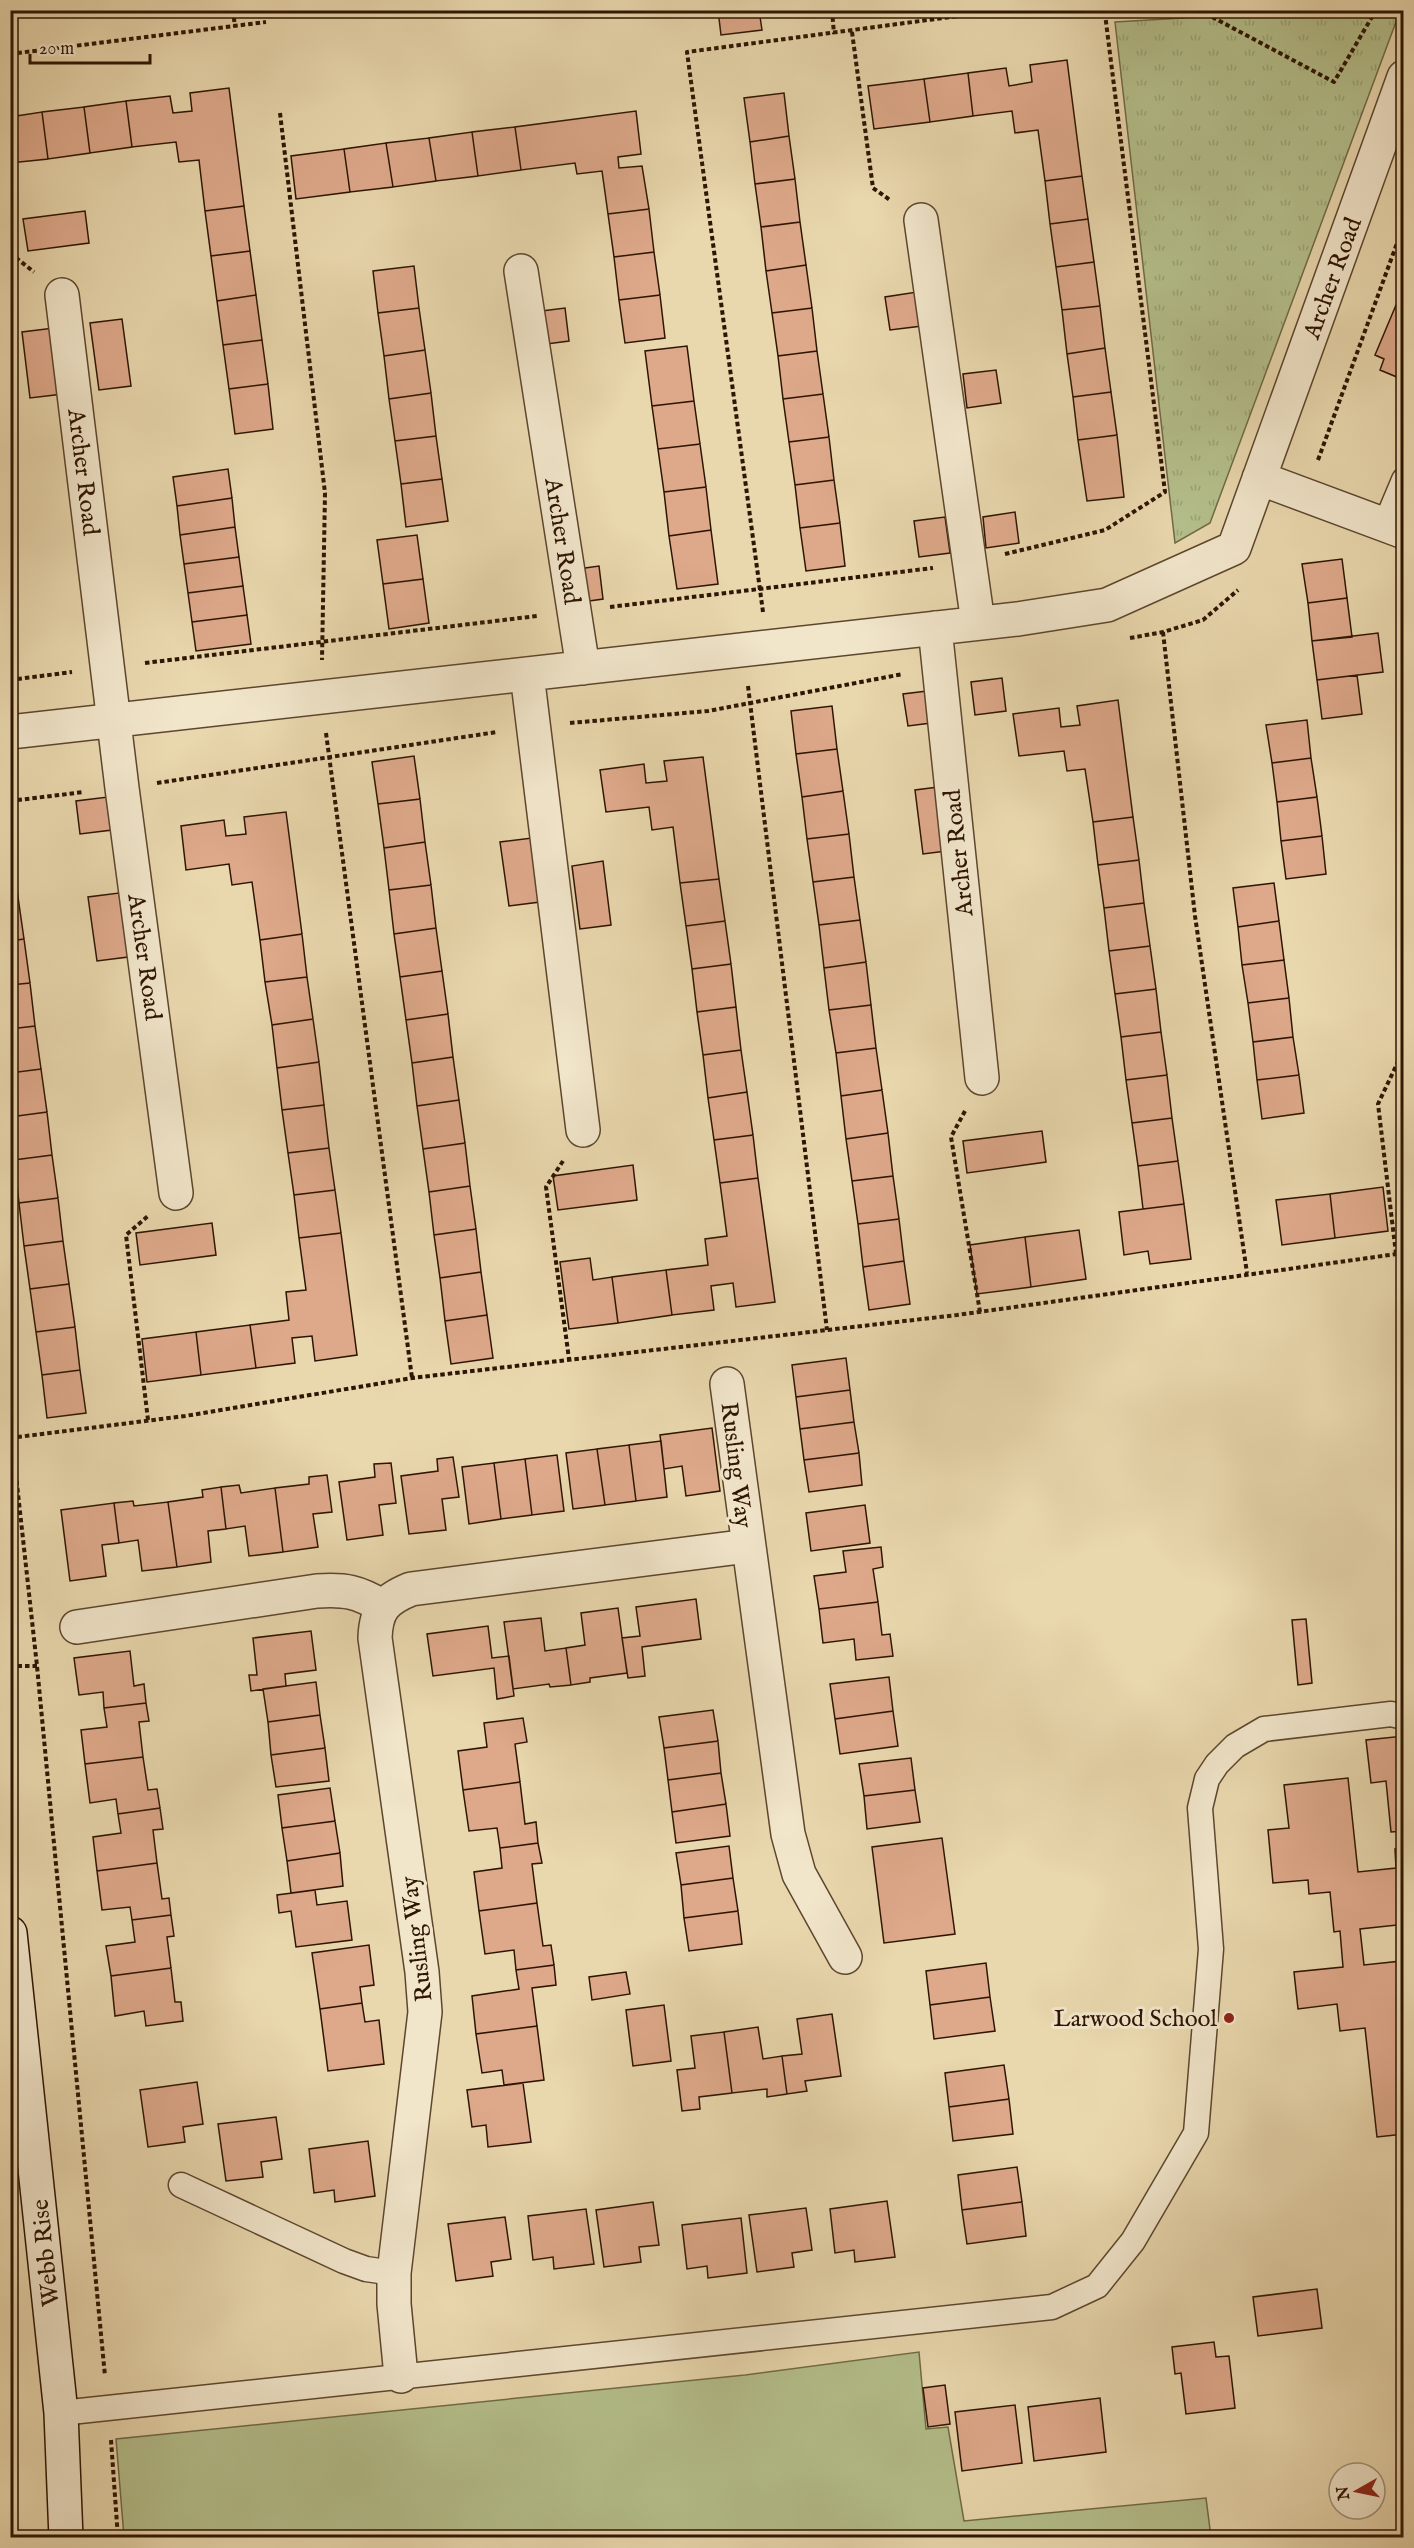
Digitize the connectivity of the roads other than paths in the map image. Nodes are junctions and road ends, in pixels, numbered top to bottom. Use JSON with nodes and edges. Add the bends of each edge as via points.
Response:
{"nodes":[{"id":1,"x":1404,"y":77,"type":"edge"},
{"id":2,"x":921,"y":220,"type":"road end"},
{"id":3,"x":521,"y":272,"type":"dead end"},
{"id":4,"x":62,"y":295,"type":"dead end"},
{"id":5,"x":1259,"y":478,"type":"junction"},
{"id":6,"x":1404,"y":480,"type":"edge"},
{"id":7,"x":1394,"y":528,"type":"edge"},
{"id":8,"x":978,"y":623,"type":"junction"},
{"id":9,"x":934,"y":628,"type":"junction"},
{"id":10,"x":583,"y":668,"type":"junction"},
{"id":11,"x":527,"y":674,"type":"junction"},
{"id":12,"x":116,"y":720,"type":"junction"},
{"id":13,"x":10,"y":732,"type":"edge"},
{"id":14,"x":982,"y":1078,"type":"road end"},
{"id":15,"x":583,"y":1130,"type":"road end"},
{"id":16,"x":176,"y":1193,"type":"road end"},
{"id":17,"x":727,"y":1384,"type":"dead end"},
{"id":18,"x":748,"y":1546,"type":"junction"},
{"id":19,"x":382,"y":1606,"type":"junction"},
{"id":20,"x":77,"y":1627,"type":"dead end"},
{"id":21,"x":1404,"y":1717,"type":"edge"},
{"id":22,"x":10,"y":1933,"type":"edge"},
{"id":23,"x":845,"y":1958,"type":"dead end"},
{"id":24,"x":181,"y":2185,"type":"dead end"},
{"id":25,"x":394,"y":2273,"type":"junction"},
{"id":26,"x":401,"y":2376,"type":"junction"},
{"id":27,"x":61,"y":2413,"type":"junction"},
{"id":28,"x":66,"y":2538,"type":"edge"}],
"edges":[{"from":1,"to":5,"type":"street","name":"Archer Road"},
{"from":2,"to":8,"type":"street"},
{"from":3,"to":10,"type":"street","name":"Archer Road"},
{"from":4,"to":12,"type":"street","name":"Archer Road"},
{"from":5,"to":7,"type":"street"},
{"from":5,"to":8,"type":"street","name":"Archer Road","via":[[1234,548],[1107,605]]},
{"from":6,"to":7,"type":"lane"},
{"from":8,"to":9,"type":"street","name":"Archer Road"},
{"from":9,"to":10,"type":"street","name":"Archer Road"},
{"from":9,"to":14,"type":"street","name":"Archer Road"},
{"from":10,"to":11,"type":"street","name":"Archer Road"},
{"from":11,"to":12,"type":"street","name":"Archer Road"},
{"from":11,"to":15,"type":"street"},
{"from":12,"to":13,"type":"street","name":"Archer Road"},
{"from":12,"to":16,"type":"street","name":"Archer Road"},
{"from":17,"to":18,"type":"street","name":"Rusling Way"},
{"from":18,"to":19,"type":"street","name":"Rusling Way","via":[[411,1589]]},
{"from":18,"to":23,"type":"street","name":"Rusling Way","via":[[792,1854]]},
{"from":19,"to":20,"type":"street","via":[[344,1590],[317,1591]]},
{"from":19,"to":25,"type":"street","name":"Rusling Way","via":[[375,1638],[425,2012]]},
{"from":21,"to":26,"type":"lane","via":[[1391,1714],[1264,1729],[1235,1746],[1207,1779],[1200,1808],[1211,1949],[1196,2133],[1133,2241],[1097,2286],[1052,2307]]},
{"from":22,"to":27,"type":"street","name":"Webb Rise"},
{"from":24,"to":25,"type":"lane","via":[[344,2261]]},
{"from":25,"to":26,"type":"street","name":"Rusling Way"},
{"from":26,"to":27,"type":"lane"},
{"from":27,"to":28,"type":"street","name":"Webb Rise"}]}
